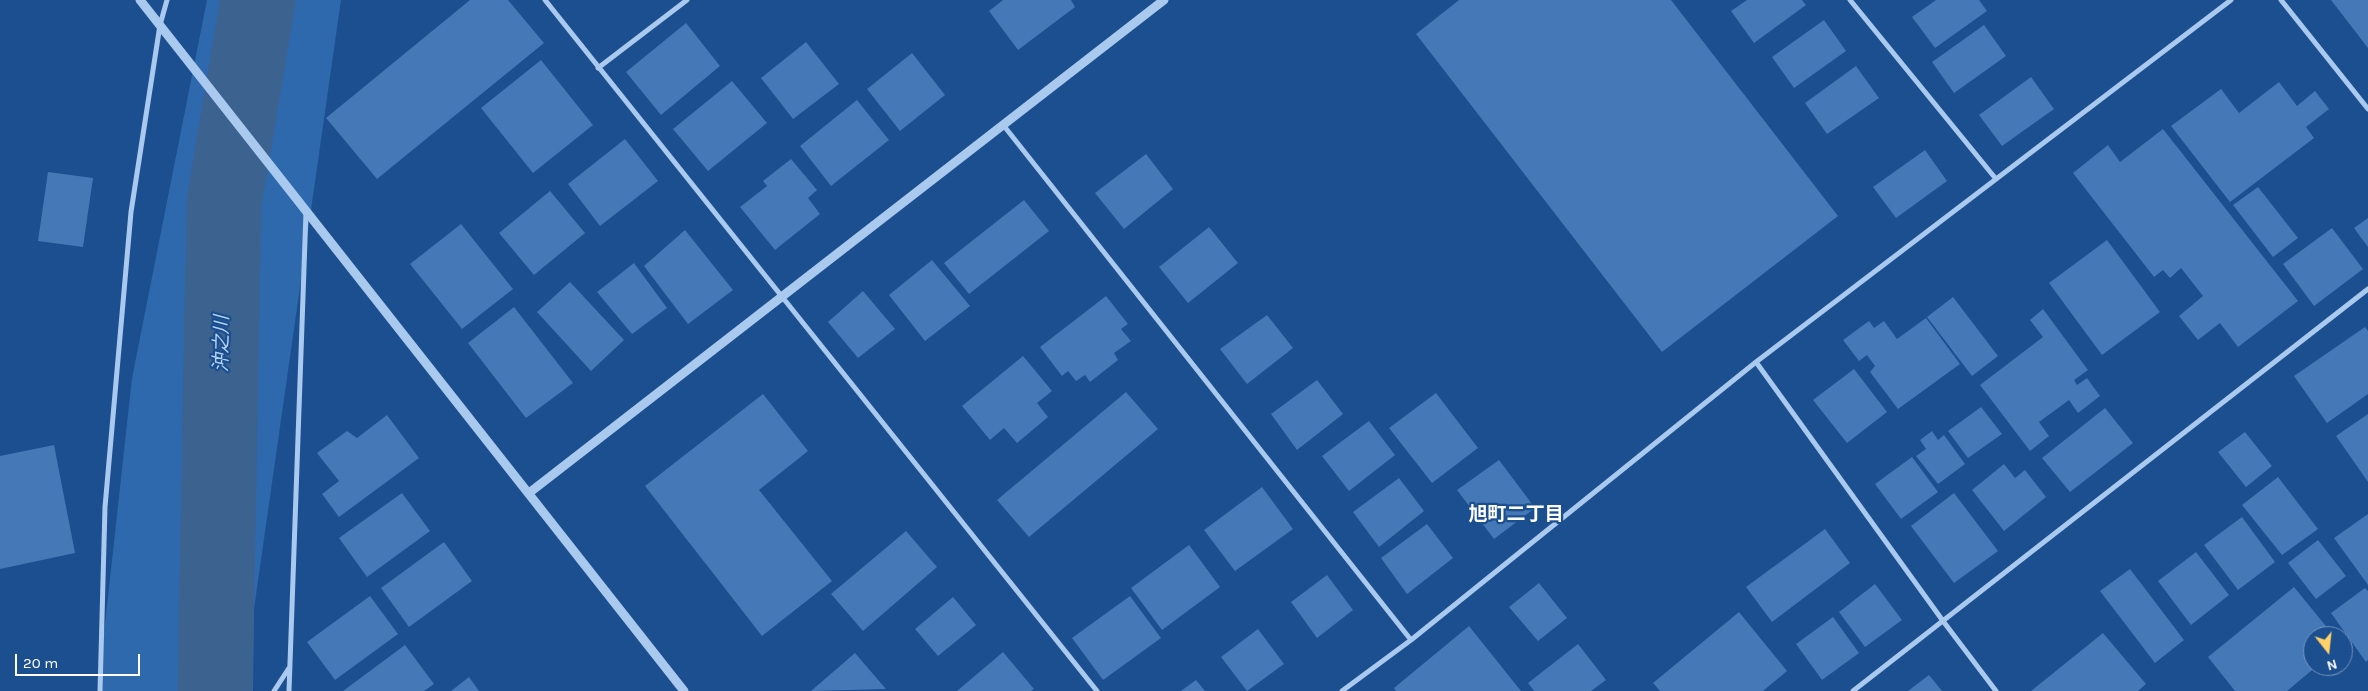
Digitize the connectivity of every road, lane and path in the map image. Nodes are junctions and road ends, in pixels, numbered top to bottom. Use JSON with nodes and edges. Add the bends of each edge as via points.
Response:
{"nodes":[{"id":1,"x":140,"y":0,"type":"edge"},
{"id":2,"x":167,"y":0,"type":"edge"},
{"id":3,"x":545,"y":0,"type":"edge"},
{"id":4,"x":687,"y":0,"type":"edge"},
{"id":5,"x":1164,"y":0,"type":"edge"},
{"id":6,"x":1850,"y":0,"type":"edge"},
{"id":7,"x":2232,"y":0,"type":"edge"},
{"id":8,"x":2281,"y":0,"type":"edge"},
{"id":9,"x":160,"y":25,"type":"junction"},
{"id":10,"x":598,"y":68,"type":"junction"},
{"id":11,"x":2368,"y":108,"type":"edge"},
{"id":12,"x":1004,"y":126,"type":"junction"},
{"id":13,"x":1996,"y":180,"type":"junction"},
{"id":14,"x":306,"y":212,"type":"junction"},
{"id":15,"x":2368,"y":289,"type":"edge"},
{"id":16,"x":782,"y":298,"type":"junction"},
{"id":17,"x":1756,"y":362,"type":"junction"},
{"id":18,"x":529,"y":493,"type":"junction"},
{"id":19,"x":1943,"y":621,"type":"junction"},
{"id":20,"x":1411,"y":640,"type":"junction"},
{"id":21,"x":290,"y":667,"type":"junction"},
{"id":22,"x":100,"y":691,"type":"edge"},
{"id":23,"x":274,"y":691,"type":"edge"},
{"id":24,"x":289,"y":691,"type":"edge"},
{"id":25,"x":684,"y":691,"type":"edge"},
{"id":26,"x":1097,"y":691,"type":"edge"},
{"id":27,"x":1342,"y":691,"type":"edge"},
{"id":28,"x":1853,"y":691,"type":"edge"},
{"id":29,"x":1996,"y":691,"type":"edge"}],
"edges":[{"from":1,"to":9,"type":"street"},
{"from":2,"to":9,"type":"street"},
{"from":3,"to":10,"type":"street"},
{"from":4,"to":10,"type":"street"},
{"from":5,"to":12,"type":"street"},
{"from":6,"to":13,"type":"street"},
{"from":7,"to":13,"type":"street"},
{"from":8,"to":11,"type":"street"},
{"from":9,"to":14,"type":"street"},
{"from":9,"to":22,"type":"street","via":[[131,212],[105,507]]},
{"from":10,"to":16,"type":"street"},
{"from":12,"to":16,"type":"street"},
{"from":12,"to":20,"type":"street"},
{"from":13,"to":17,"type":"street"},
{"from":14,"to":18,"type":"street"},
{"from":14,"to":21,"type":"street"},
{"from":15,"to":19,"type":"street"},
{"from":16,"to":18,"type":"street"},
{"from":16,"to":26,"type":"street"},
{"from":17,"to":19,"type":"street"},
{"from":17,"to":20,"type":"street"},
{"from":18,"to":25,"type":"street"},
{"from":19,"to":28,"type":"street"},
{"from":19,"to":29,"type":"street"},
{"from":20,"to":27,"type":"street"},
{"from":21,"to":23,"type":"street"},
{"from":21,"to":24,"type":"street"}]}
